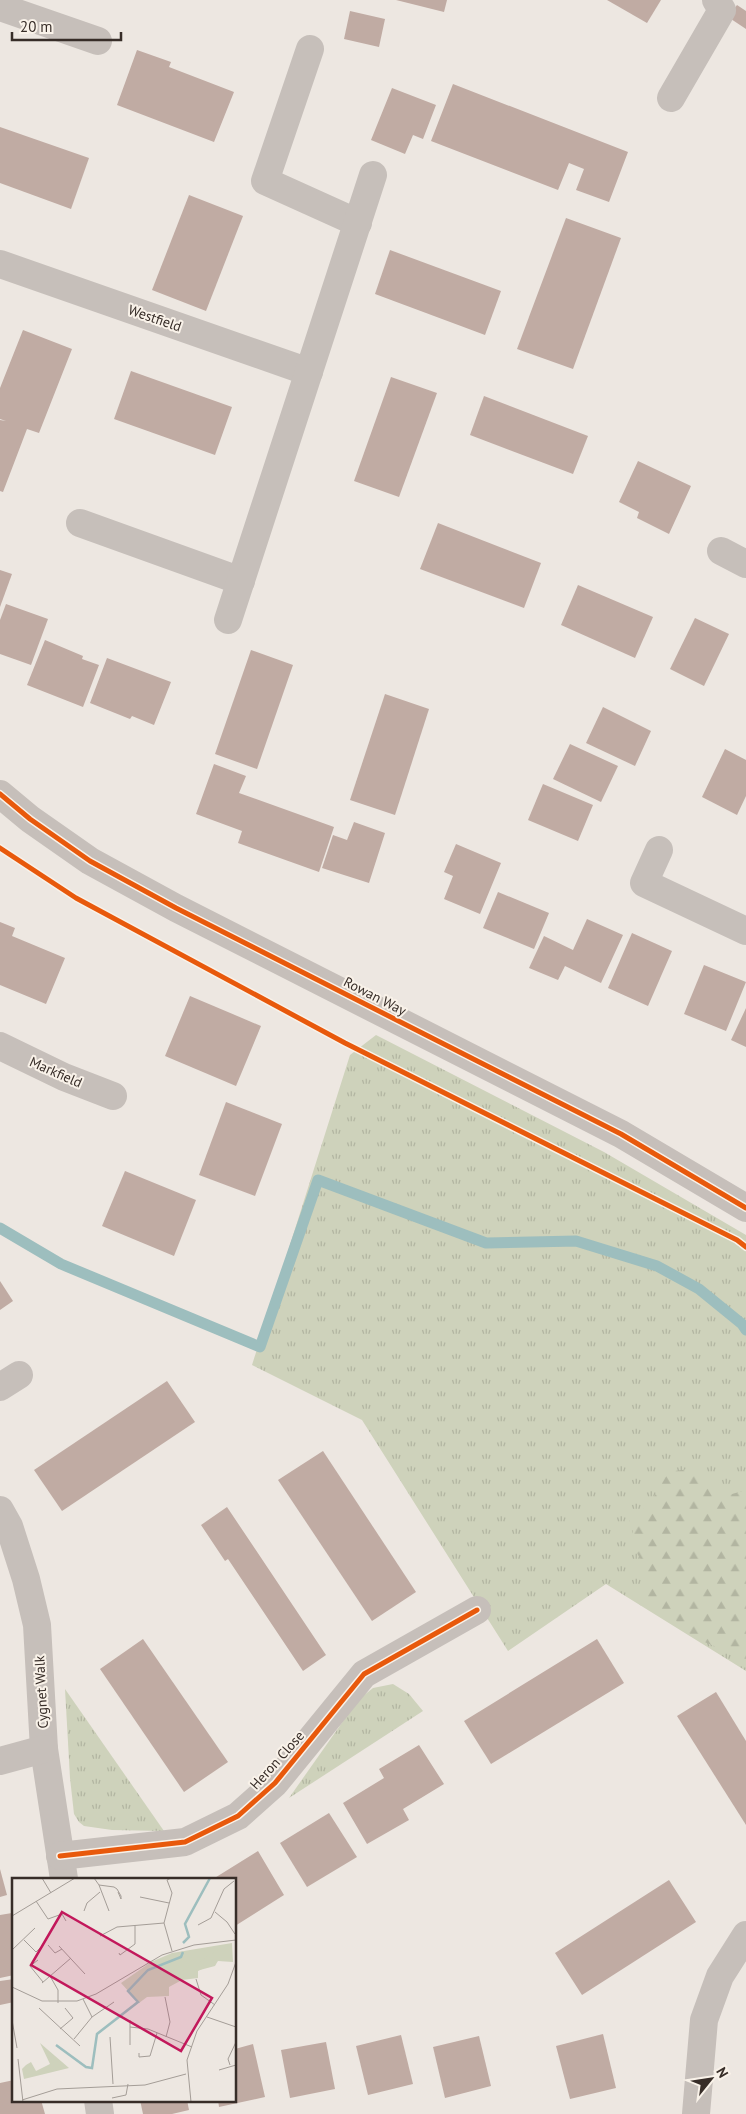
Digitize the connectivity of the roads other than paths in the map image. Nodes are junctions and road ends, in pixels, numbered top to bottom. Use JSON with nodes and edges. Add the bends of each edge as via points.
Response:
{"nodes":[{"id":1,"x":716,"y":0,"type":"edge"},
{"id":2,"x":0,"y":7,"type":"edge"},
{"id":3,"x":98,"y":41,"type":"dead end"},
{"id":4,"x":310,"y":49,"type":"dead end"},
{"id":5,"x":672,"y":98,"type":"dead end"},
{"id":6,"x":373,"y":176,"type":"dead end"},
{"id":7,"x":358,"y":223,"type":"junction"},
{"id":8,"x":0,"y":264,"type":"edge"},
{"id":9,"x":309,"y":372,"type":"junction"},
{"id":10,"x":80,"y":523,"type":"dead end"},
{"id":11,"x":721,"y":551,"type":"dead end"},
{"id":12,"x":746,"y":564,"type":"edge"},
{"id":13,"x":241,"y":581,"type":"junction"},
{"id":14,"x":228,"y":620,"type":"dead end"},
{"id":15,"x":0,"y":794,"type":"edge"},
{"id":16,"x":659,"y":850,"type":"dead end"},
{"id":17,"x":746,"y":931,"type":"edge"},
{"id":18,"x":0,"y":1046,"type":"edge"},
{"id":19,"x":113,"y":1096,"type":"dead end"},
{"id":20,"x":746,"y":1208,"type":"edge"},
{"id":21,"x":0,"y":1510,"type":"edge"},
{"id":22,"x":477,"y":1610,"type":"dead end"},
{"id":23,"x":44,"y":1750,"type":"junction"},
{"id":24,"x":0,"y":1761,"type":"edge"},
{"id":25,"x":62,"y":1868,"type":"edge"},
{"id":26,"x":746,"y":1935,"type":"edge"},
{"id":27,"x":696,"y":2114,"type":"edge"}],
"edges":[{"from":1,"to":5,"type":"street","via":[[722,10]]},
{"from":2,"to":3,"type":"street"},
{"from":4,"to":7,"type":"street","via":[[265,181]]},
{"from":6,"to":7,"type":"street"},
{"from":7,"to":9,"type":"street"},
{"from":8,"to":9,"type":"street","name":"Westfield"},
{"from":9,"to":13,"type":"street"},
{"from":10,"to":13,"type":"street"},
{"from":11,"to":12,"type":"street"},
{"from":13,"to":14,"type":"street"},
{"from":15,"to":20,"type":"street","name":"Rowan Way","via":[[90,861],[621,1134]]},
{"from":16,"to":17,"type":"street","via":[[644,884]]},
{"from":18,"to":19,"type":"street","name":"Markfield"},
{"from":21,"to":23,"type":"street","name":"Cygnet Walk","via":[[9,1526],[37,1625]]},
{"from":22,"to":25,"type":"street","name":"Heron Close","via":[[364,1674],[275,1783],[238,1816],[185,1842]]},
{"from":23,"to":24,"type":"street"},
{"from":23,"to":25,"type":"street","name":"Cygnet Walk"},
{"from":26,"to":27,"type":"street","via":[[720,1976],[704,2020]]}]}
